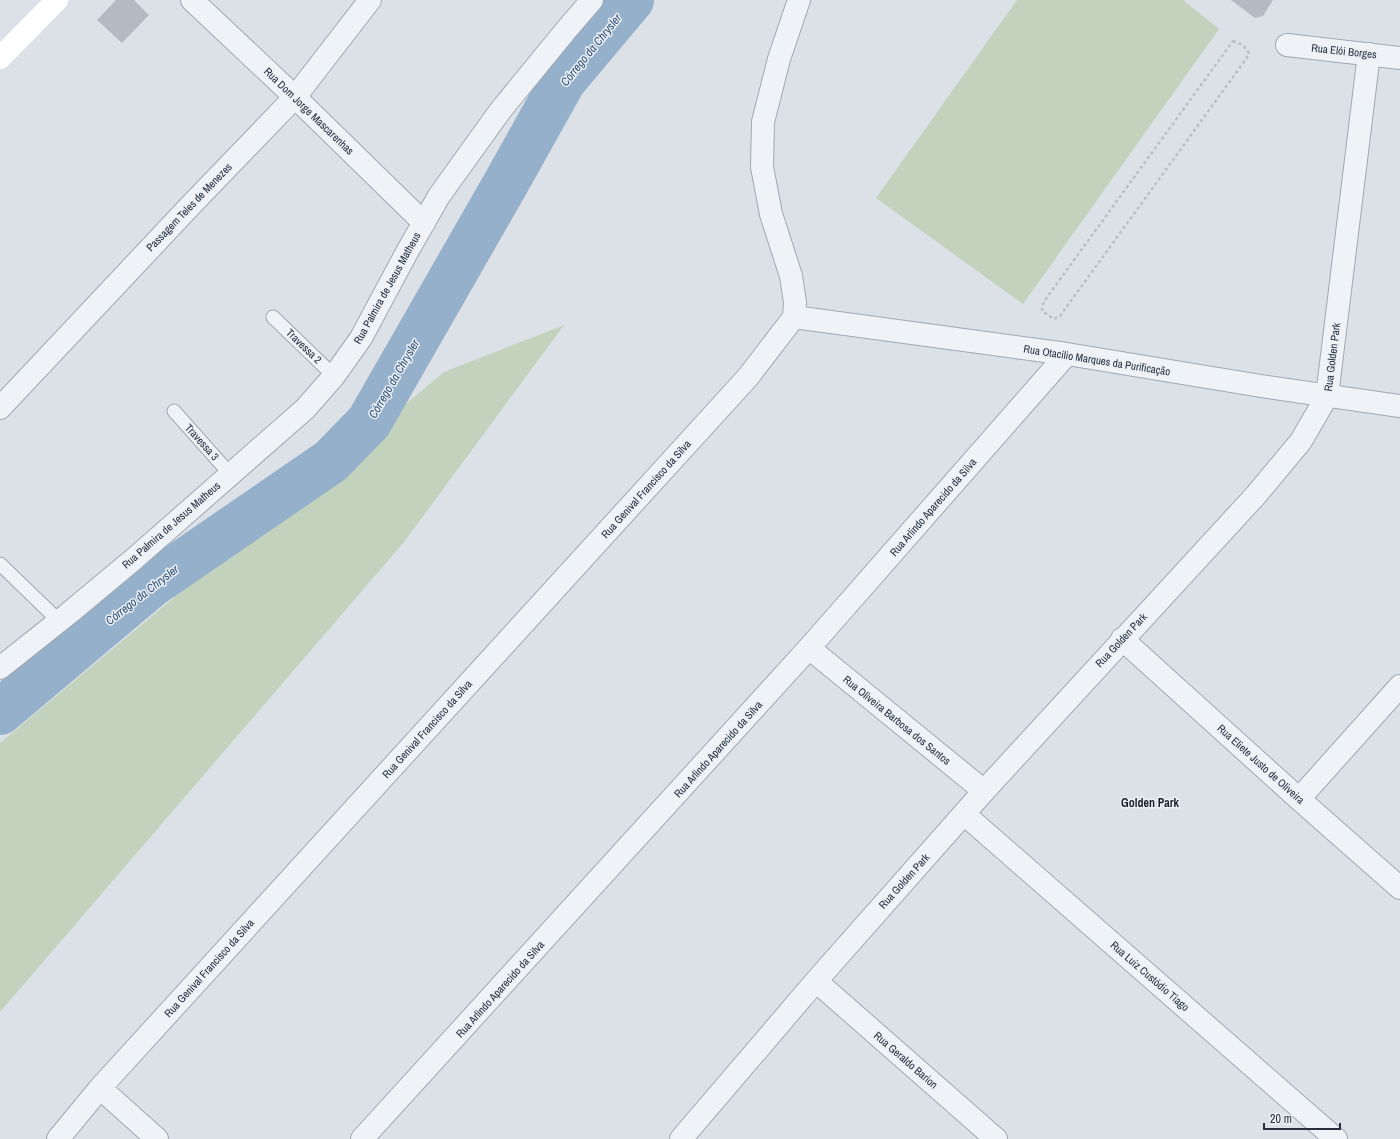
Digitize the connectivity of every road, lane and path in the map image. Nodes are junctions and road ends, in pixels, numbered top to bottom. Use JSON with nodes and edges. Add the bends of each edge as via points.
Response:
{"nodes":[{"id":1,"x":57,"y":0,"type":"edge"},
{"id":2,"x":192,"y":0,"type":"edge"},
{"id":3,"x":370,"y":0,"type":"edge"},
{"id":4,"x":592,"y":0,"type":"edge"},
{"id":5,"x":799,"y":0,"type":"edge"},
{"id":6,"x":1229,"y":45,"type":"joint"},
{"id":7,"x":1287,"y":45,"type":"dead end"},
{"id":8,"x":1369,"y":54,"type":"junction"},
{"id":9,"x":0,"y":58,"type":"edge"},
{"id":10,"x":1400,"y":58,"type":"edge"},
{"id":11,"x":295,"y":97,"type":"junction"},
{"id":12,"x":424,"y":223,"type":"junction"},
{"id":13,"x":273,"y":317,"type":"dead end"},
{"id":14,"x":794,"y":317,"type":"junction"},
{"id":15,"x":1067,"y":354,"type":"junction"},
{"id":16,"x":334,"y":376,"type":"junction"},
{"id":17,"x":1327,"y":396,"type":"junction"},
{"id":18,"x":1400,"y":406,"type":"edge"},
{"id":19,"x":0,"y":408,"type":"edge"},
{"id":20,"x":174,"y":411,"type":"dead end"},
{"id":21,"x":230,"y":474,"type":"junction"},
{"id":22,"x":0,"y":564,"type":"edge"},
{"id":23,"x":59,"y":620,"type":"junction"},
{"id":24,"x":1122,"y":639,"type":"junction"},
{"id":25,"x":810,"y":648,"type":"junction"},
{"id":26,"x":0,"y":668,"type":"edge"},
{"id":27,"x":1400,"y":686,"type":"edge"},
{"id":28,"x":984,"y":791,"type":"junction"},
{"id":29,"x":1299,"y":799,"type":"junction"},
{"id":30,"x":964,"y":814,"type":"junction"},
{"id":31,"x":1400,"y":888,"type":"edge"},
{"id":32,"x":816,"y":981,"type":"junction"},
{"id":33,"x":100,"y":1088,"type":"junction"},
{"id":34,"x":994,"y":1138,"type":"edge"},
{"id":35,"x":58,"y":1139,"type":"edge"},
{"id":36,"x":157,"y":1139,"type":"edge"},
{"id":37,"x":362,"y":1139,"type":"edge"},
{"id":38,"x":681,"y":1139,"type":"edge"},
{"id":39,"x":1336,"y":1139,"type":"edge"}],
"edges":[{"from":1,"to":9,"type":"main road"},
{"from":2,"to":11,"type":"street","name":"Rua Dom Jorge Mascarenhas"},
{"from":3,"to":11,"type":"street","name":"Passagem Teles de Menezes"},
{"from":4,"to":12,"type":"street","name":"Rua Palmira de Jesus Matheus","via":[[500,111],[439,196]]},
{"from":5,"to":14,"type":"street","via":[[779,59],[764,122],[762,167],[771,214],[791,276],[795,302]]},
{"from":6,"to":6,"type":"path","via":[[1045,300],[1042,311],[1046,315],[1054,319],[1060,316],[1249,53],[1243,45],[1234,41]]},
{"from":7,"to":8,"type":"street","name":"Rua Elói Borges"},
{"from":8,"to":10,"type":"street","name":"Rua Elói Borges"},
{"from":8,"to":17,"type":"street","name":"Rua Golden Park"},
{"from":11,"to":12,"type":"street","name":"Rua Dom Jorge Mascarenhas"},
{"from":11,"to":19,"type":"street","name":"Passagem Teles de Menezes"},
{"from":12,"to":16,"type":"street","name":"Rua Palmira de Jesus Matheus","via":[[361,338]]},
{"from":13,"to":16,"type":"lane","name":"Travessa 2"},
{"from":14,"to":15,"type":"street","name":"Rua Otacílio Marques da Purificação"},
{"from":14,"to":33,"type":"street","name":"Rua Genival Francisco da Silva","via":[[743,382]]},
{"from":15,"to":17,"type":"street","name":"Rua Otacílio Marques da Purificação"},
{"from":15,"to":25,"type":"street","name":"Rua Arlindo Aparecido da Silva"},
{"from":16,"to":21,"type":"street","name":"Rua Palmira de Jesus Matheus","via":[[305,409]]},
{"from":17,"to":18,"type":"street","name":"Rua Otacílio Marques da Purificação"},
{"from":17,"to":24,"type":"street","name":"Rua Golden Park","via":[[1300,441],[1256,495]]},
{"from":20,"to":21,"type":"lane","name":"Travessa 3"},
{"from":21,"to":23,"type":"street","name":"Rua Palmira de Jesus Matheus","via":[[134,559]]},
{"from":22,"to":23,"type":"lane"},
{"from":23,"to":26,"type":"street","name":"Rua Palmira de Jesus Matheus"},
{"from":24,"to":28,"type":"street","name":"Rua Golden Park"},
{"from":24,"to":29,"type":"street","name":"Rua Eliete Justo de Oliveira"},
{"from":25,"to":28,"type":"street","name":"Rua Oliveira Barbosa dos Santos"},
{"from":25,"to":37,"type":"street","name":"Rua Arlindo Aparecido da Silva"},
{"from":27,"to":29,"type":"street"},
{"from":28,"to":30,"type":"street","name":"Rua Golden Park"},
{"from":29,"to":31,"type":"street","name":"Rua Eliete Justo de Oliveira"},
{"from":30,"to":32,"type":"street","name":"Rua Golden Park"},
{"from":30,"to":39,"type":"street","name":"Rua Luiz Custódio Tiago"},
{"from":32,"to":34,"type":"street","name":"Rua Geraldo Barion"},
{"from":32,"to":38,"type":"street","name":"Rua Golden Park"},
{"from":33,"to":35,"type":"street","name":"Rua Genival Francisco da Silva"},
{"from":33,"to":36,"type":"street"}]}
